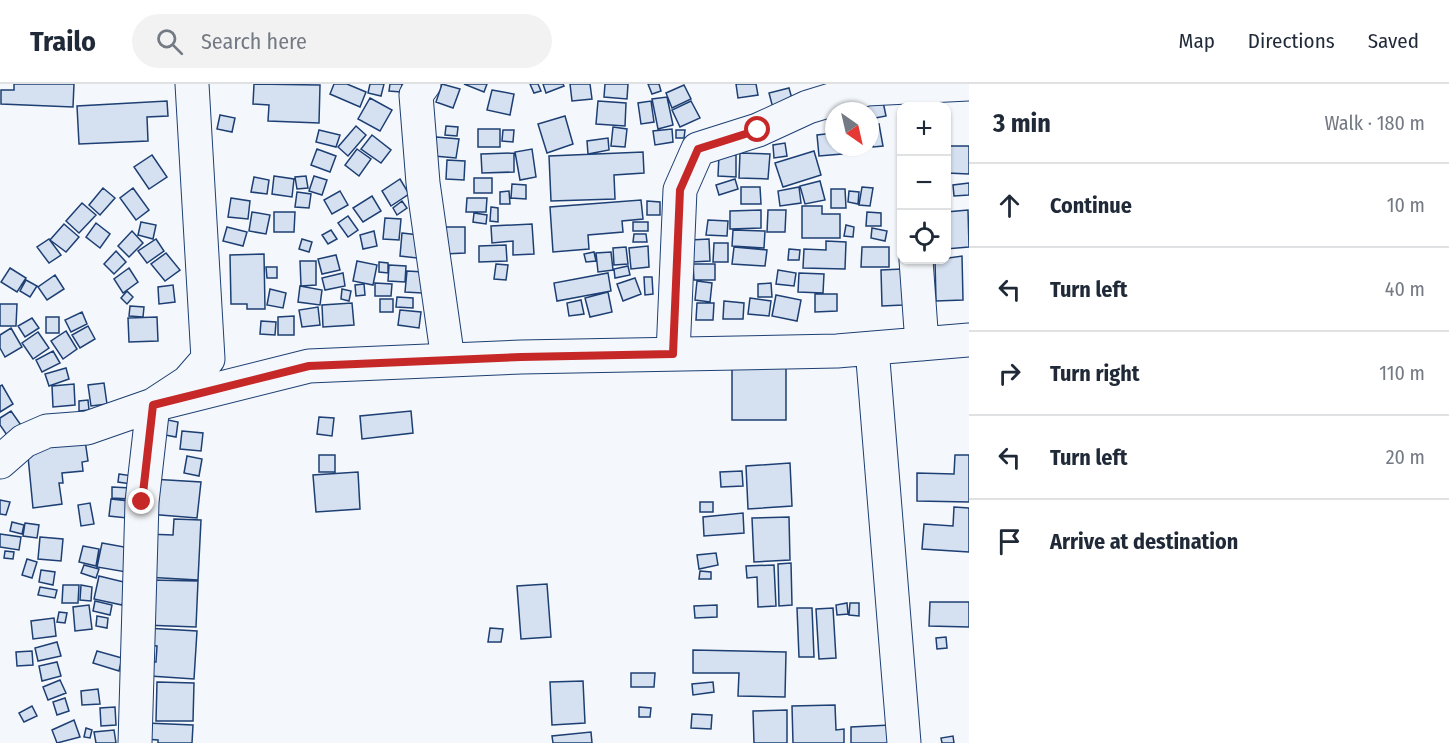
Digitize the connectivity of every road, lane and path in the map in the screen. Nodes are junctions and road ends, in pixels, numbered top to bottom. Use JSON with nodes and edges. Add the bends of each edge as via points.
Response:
{"nodes":[{"id":1,"x":192,"y":84,"type":"edge"},
{"id":2,"x":424,"y":84,"type":"edge"},
{"id":3,"x":969,"y":84,"type":"edge"},
{"id":4,"x":927,"y":92,"type":"edge"},
{"id":5,"x":916,"y":264,"type":"edge"},
{"id":6,"x":969,"y":340,"type":"edge"},
{"id":7,"x":922,"y":344,"type":"junction"},
{"id":8,"x":872,"y":348,"type":"junction"},
{"id":9,"x":673,"y":354,"type":"junction"},
{"id":10,"x":448,"y":360,"type":"junction"},
{"id":11,"x":153,"y":405,"type":"junction"},
{"id":12,"x":0,"y":462,"type":"edge"},
{"id":13,"x":135,"y":743,"type":"edge"},
{"id":14,"x":904,"y":743,"type":"edge"}],
"edges":[{"from":1,"to":11,"type":"street","via":[[208,359],[188,382]]},
{"from":2,"to":10,"type":"street","via":[[416,95],[423,183]]},
{"from":3,"to":4,"type":"street"},
{"from":4,"to":9,"type":"street","via":[[867,89],[698,149],[680,190]]},
{"from":5,"to":7,"type":"street"},
{"from":6,"to":7,"type":"street"},
{"from":7,"to":8,"type":"street"},
{"from":8,"to":9,"type":"street"},
{"from":8,"to":14,"type":"street"},
{"from":9,"to":10,"type":"street"},
{"from":10,"to":11,"type":"street","via":[[309,366]]},
{"from":11,"to":12,"type":"street","via":[[87,428],[46,431],[24,441]]},
{"from":11,"to":13,"type":"street","via":[[142,502]]}]}
